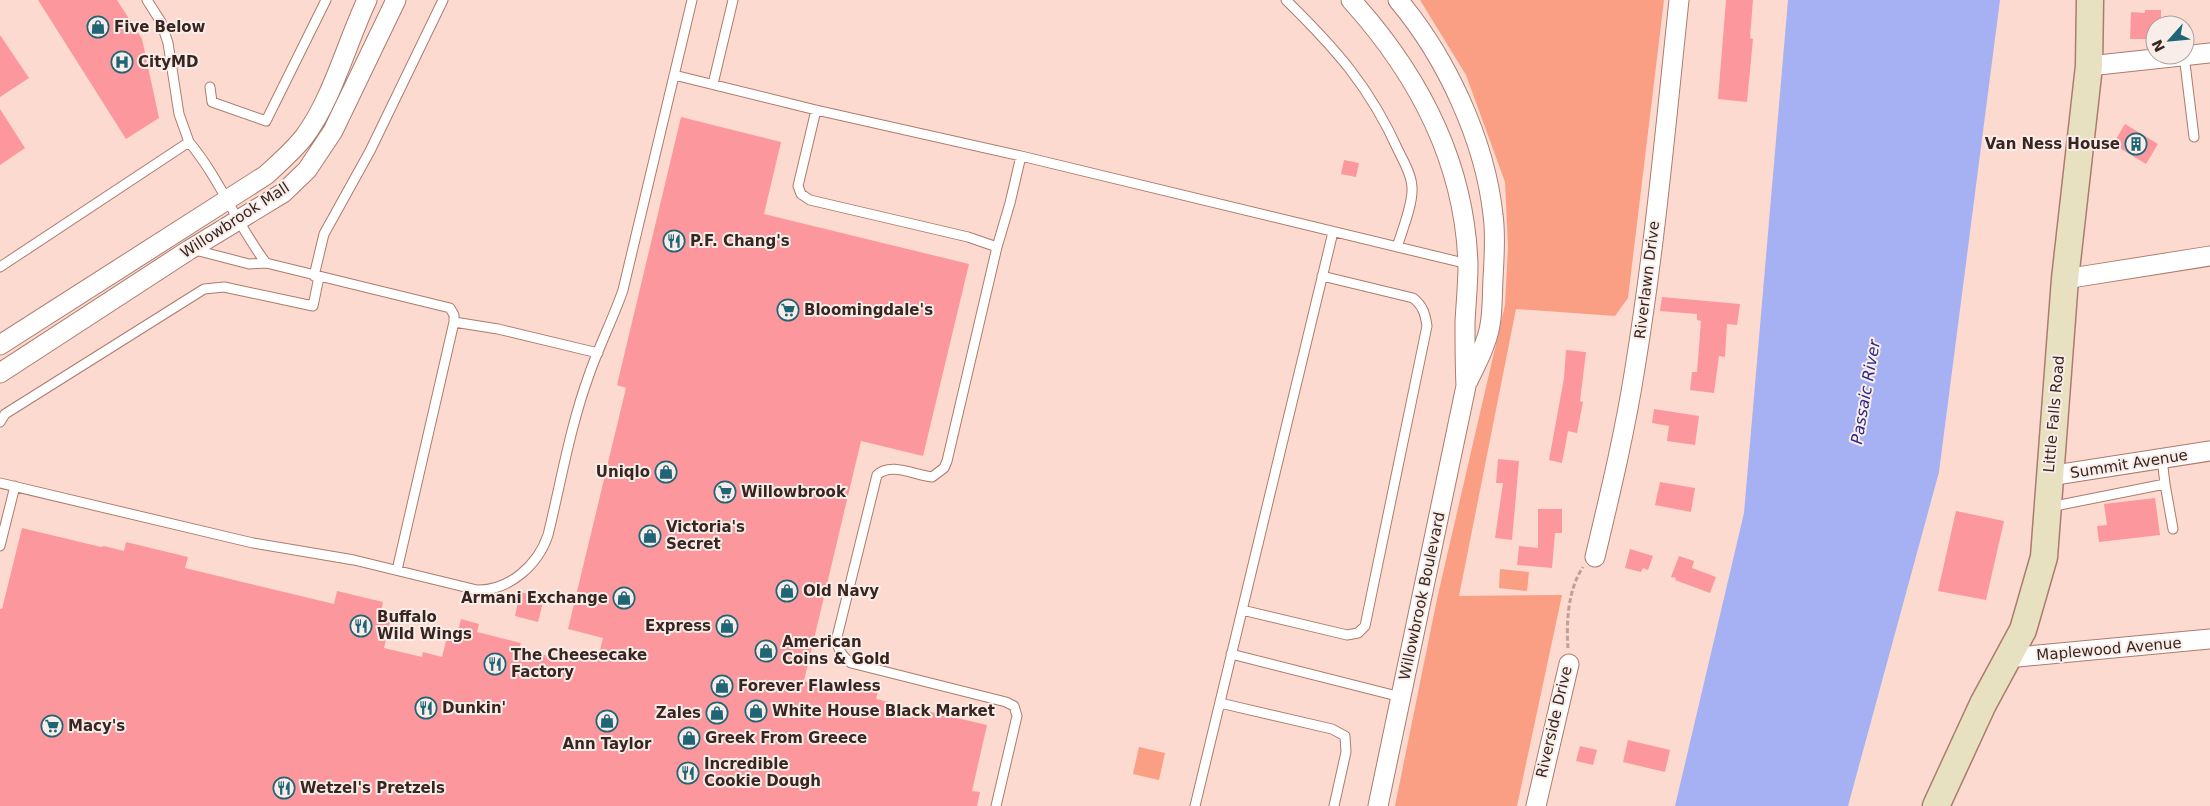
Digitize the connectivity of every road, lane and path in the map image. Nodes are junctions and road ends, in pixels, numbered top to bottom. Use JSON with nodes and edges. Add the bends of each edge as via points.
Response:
{"nodes":[{"id":1,"x":147,"y":0,"type":"edge"},
{"id":2,"x":326,"y":0,"type":"edge"},
{"id":3,"x":367,"y":0,"type":"edge"},
{"id":4,"x":396,"y":0,"type":"edge"},
{"id":5,"x":443,"y":0,"type":"edge"},
{"id":6,"x":692,"y":0,"type":"edge"},
{"id":7,"x":733,"y":0,"type":"edge"},
{"id":8,"x":1286,"y":0,"type":"edge"},
{"id":9,"x":1351,"y":0,"type":"edge"},
{"id":10,"x":1398,"y":0,"type":"edge"},
{"id":11,"x":1679,"y":0,"type":"edge"},
{"id":12,"x":2090,"y":0,"type":"edge"},
{"id":13,"x":2210,"y":53,"type":"edge"},
{"id":14,"x":2195,"y":55,"type":"edge"},
{"id":15,"x":2145,"y":60,"type":"edge"},
{"id":16,"x":2185,"y":65,"type":"edge"},
{"id":17,"x":2089,"y":66,"type":"junction"},
{"id":18,"x":674,"y":75,"type":"junction"},
{"id":19,"x":713,"y":84,"type":"junction"},
{"id":20,"x":210,"y":87,"type":"dead end"},
{"id":21,"x":816,"y":110,"type":"junction"},
{"id":22,"x":2194,"y":137,"type":"dead end"},
{"id":23,"x":189,"y":142,"type":"junction"},
{"id":24,"x":1022,"y":156,"type":"junction"},
{"id":25,"x":227,"y":199,"type":"junction"},
{"id":26,"x":238,"y":220,"type":"junction"},
{"id":27,"x":1333,"y":232,"type":"junction"},
{"id":28,"x":997,"y":247,"type":"junction"},
{"id":29,"x":1397,"y":247,"type":"junction"},
{"id":30,"x":189,"y":250,"type":"junction"},
{"id":31,"x":2210,"y":256,"type":"edge"},
{"id":32,"x":266,"y":263,"type":"junction"},
{"id":33,"x":1468,"y":264,"type":"junction"},
{"id":34,"x":0,"y":267,"type":"edge"},
{"id":35,"x":317,"y":276,"type":"junction"},
{"id":36,"x":1322,"y":276,"type":"junction"},
{"id":37,"x":2065,"y":279,"type":"junction"},
{"id":38,"x":454,"y":322,"type":"junction"},
{"id":39,"x":0,"y":345,"type":"edge"},
{"id":40,"x":598,"y":353,"type":"junction"},
{"id":41,"x":0,"y":373,"type":"edge"},
{"id":42,"x":1466,"y":386,"type":"junction"},
{"id":43,"x":0,"y":422,"type":"edge"},
{"id":44,"x":2210,"y":452,"type":"edge"},
{"id":45,"x":2162,"y":459,"type":"junction"},
{"id":46,"x":2049,"y":476,"type":"junction"},
{"id":47,"x":0,"y":483,"type":"edge"},
{"id":48,"x":2165,"y":484,"type":"junction"},
{"id":49,"x":15,"y":486,"type":"junction"},
{"id":50,"x":2047,"y":508,"type":"junction"},
{"id":51,"x":2174,"y":530,"type":"dead end"},
{"id":52,"x":0,"y":546,"type":"edge"},
{"id":53,"x":1595,"y":556,"type":"joint"},
{"id":54,"x":397,"y":570,"type":"junction"},
{"id":55,"x":1242,"y":610,"type":"junction"},
{"id":56,"x":2210,"y":640,"type":"edge"},
{"id":57,"x":1231,"y":654,"type":"junction"},
{"id":58,"x":2007,"y":658,"type":"junction"},
{"id":59,"x":1569,"y":664,"type":"joint"},
{"id":60,"x":1401,"y":697,"type":"junction"},
{"id":61,"x":1220,"y":703,"type":"junction"},
{"id":62,"x":996,"y":806,"type":"edge"},
{"id":63,"x":1195,"y":806,"type":"edge"},
{"id":64,"x":1334,"y":806,"type":"edge"},
{"id":65,"x":1378,"y":806,"type":"edge"},
{"id":66,"x":1536,"y":806,"type":"edge"},
{"id":67,"x":1936,"y":806,"type":"edge"}],
"edges":[{"from":1,"to":23,"type":"lane","via":[[161,22],[168,43],[179,114]]},
{"from":2,"to":20,"type":"lane","via":[[266,121],[212,102]]},
{"from":3,"to":25,"type":"street","name":"Willowbrook Mall","via":[[332,83],[304,136],[266,175]]},
{"from":4,"to":26,"type":"street","name":"Willowbrook Mall","via":[[333,131],[307,170],[284,193]]},
{"from":5,"to":35,"type":"lane","via":[[370,151],[324,234]]},
{"from":6,"to":18,"type":"lane"},
{"from":7,"to":19,"type":"lane"},
{"from":8,"to":29,"type":"lane","via":[[1355,74],[1387,125],[1406,166],[1412,188]]},
{"from":9,"to":33,"type":"street","name":"Willowbrook Boulevard","via":[[1409,73],[1439,134],[1461,208]]},
{"from":10,"to":42,"type":"street","name":"Willowbrook Boulevard","via":[[1443,66],[1462,105],[1486,176],[1494,215],[1492,309],[1486,342]]},
{"from":11,"to":53,"type":"street","name":"Riverlawn Drive","via":[[1644,313],[1613,483]]},
{"from":12,"to":17,"type":"street","name":"Little Falls Road"},
{"from":13,"to":14,"type":"street"},
{"from":15,"to":17,"type":"street"},
{"from":16,"to":22,"type":"lane"},
{"from":17,"to":37,"type":"street","name":"Little Falls Road"},
{"from":18,"to":19,"type":"lane"},
{"from":18,"to":40,"type":"lane","via":[[623,290]]},
{"from":19,"to":21,"type":"lane"},
{"from":21,"to":24,"type":"lane"},
{"from":21,"to":28,"type":"lane","via":[[798,186],[801,194],[810,200],[968,237]]},
{"from":23,"to":25,"type":"lane"},
{"from":23,"to":34,"type":"lane"},
{"from":24,"to":27,"type":"lane"},
{"from":24,"to":28,"type":"lane"},
{"from":25,"to":26,"type":"lane"},
{"from":25,"to":39,"type":"street","name":"Willowbrook Mall"},
{"from":26,"to":30,"type":"street","name":"Willowbrook Mall"},
{"from":26,"to":32,"type":"lane"},
{"from":27,"to":29,"type":"lane"},
{"from":27,"to":36,"type":"lane"},
{"from":28,"to":62,"type":"lane","via":[[947,461],[944,468],[932,477],[890,468],[877,475],[837,637],[837,647],[850,663],[1014,706],[1017,716]]},
{"from":29,"to":33,"type":"lane"},
{"from":30,"to":32,"type":"lane","via":[[205,251],[249,264]]},
{"from":30,"to":41,"type":"street","name":"Willowbrook Mall"},
{"from":31,"to":37,"type":"street"},
{"from":32,"to":35,"type":"lane"},
{"from":33,"to":42,"type":"street","name":"Willowbrook Boulevard"},
{"from":35,"to":38,"type":"lane","via":[[450,308]]},
{"from":35,"to":43,"type":"lane","via":[[313,306],[224,287],[204,289],[5,414]]},
{"from":36,"to":55,"type":"lane"},
{"from":36,"to":55,"type":"lane","via":[[1413,298],[1421,304],[1427,326],[1364,626],[1358,633],[1347,635]]},
{"from":37,"to":46,"type":"street","name":"Little Falls Road"},
{"from":38,"to":40,"type":"lane"},
{"from":38,"to":54,"type":"lane"},
{"from":40,"to":54,"type":"lane","via":[[574,421],[543,552],[534,562],[502,587],[490,590],[477,590]]},
{"from":42,"to":60,"type":"street","name":"Willowbrook Boulevard"},
{"from":44,"to":45,"type":"street","name":"Summit Avenue"},
{"from":45,"to":46,"type":"street","name":"Summit Avenue"},
{"from":45,"to":48,"type":"lane"},
{"from":46,"to":50,"type":"street","name":"Little Falls Road"},
{"from":47,"to":49,"type":"lane"},
{"from":48,"to":50,"type":"lane"},
{"from":48,"to":51,"type":"lane"},
{"from":49,"to":52,"type":"lane"},
{"from":49,"to":54,"type":"lane","via":[[252,543]]},
{"from":50,"to":58,"type":"street","name":"Little Falls Road","via":[[2044,557],[2022,630]]},
{"from":53,"to":59,"type":"path","name":"Riverside Drive","via":[[1579,572],[1574,587],[1568,615]]},
{"from":55,"to":57,"type":"lane"},
{"from":56,"to":58,"type":"street","name":"Maplewood Avenue"},
{"from":57,"to":60,"type":"lane"},
{"from":57,"to":61,"type":"lane"},
{"from":58,"to":67,"type":"street","name":"Little Falls Road"},
{"from":59,"to":66,"type":"street","name":"Riverside Drive"},
{"from":60,"to":65,"type":"street","name":"Willowbrook Boulevard"},
{"from":61,"to":63,"type":"lane"},
{"from":61,"to":64,"type":"lane","via":[[1345,736],[1346,752]]}]}
